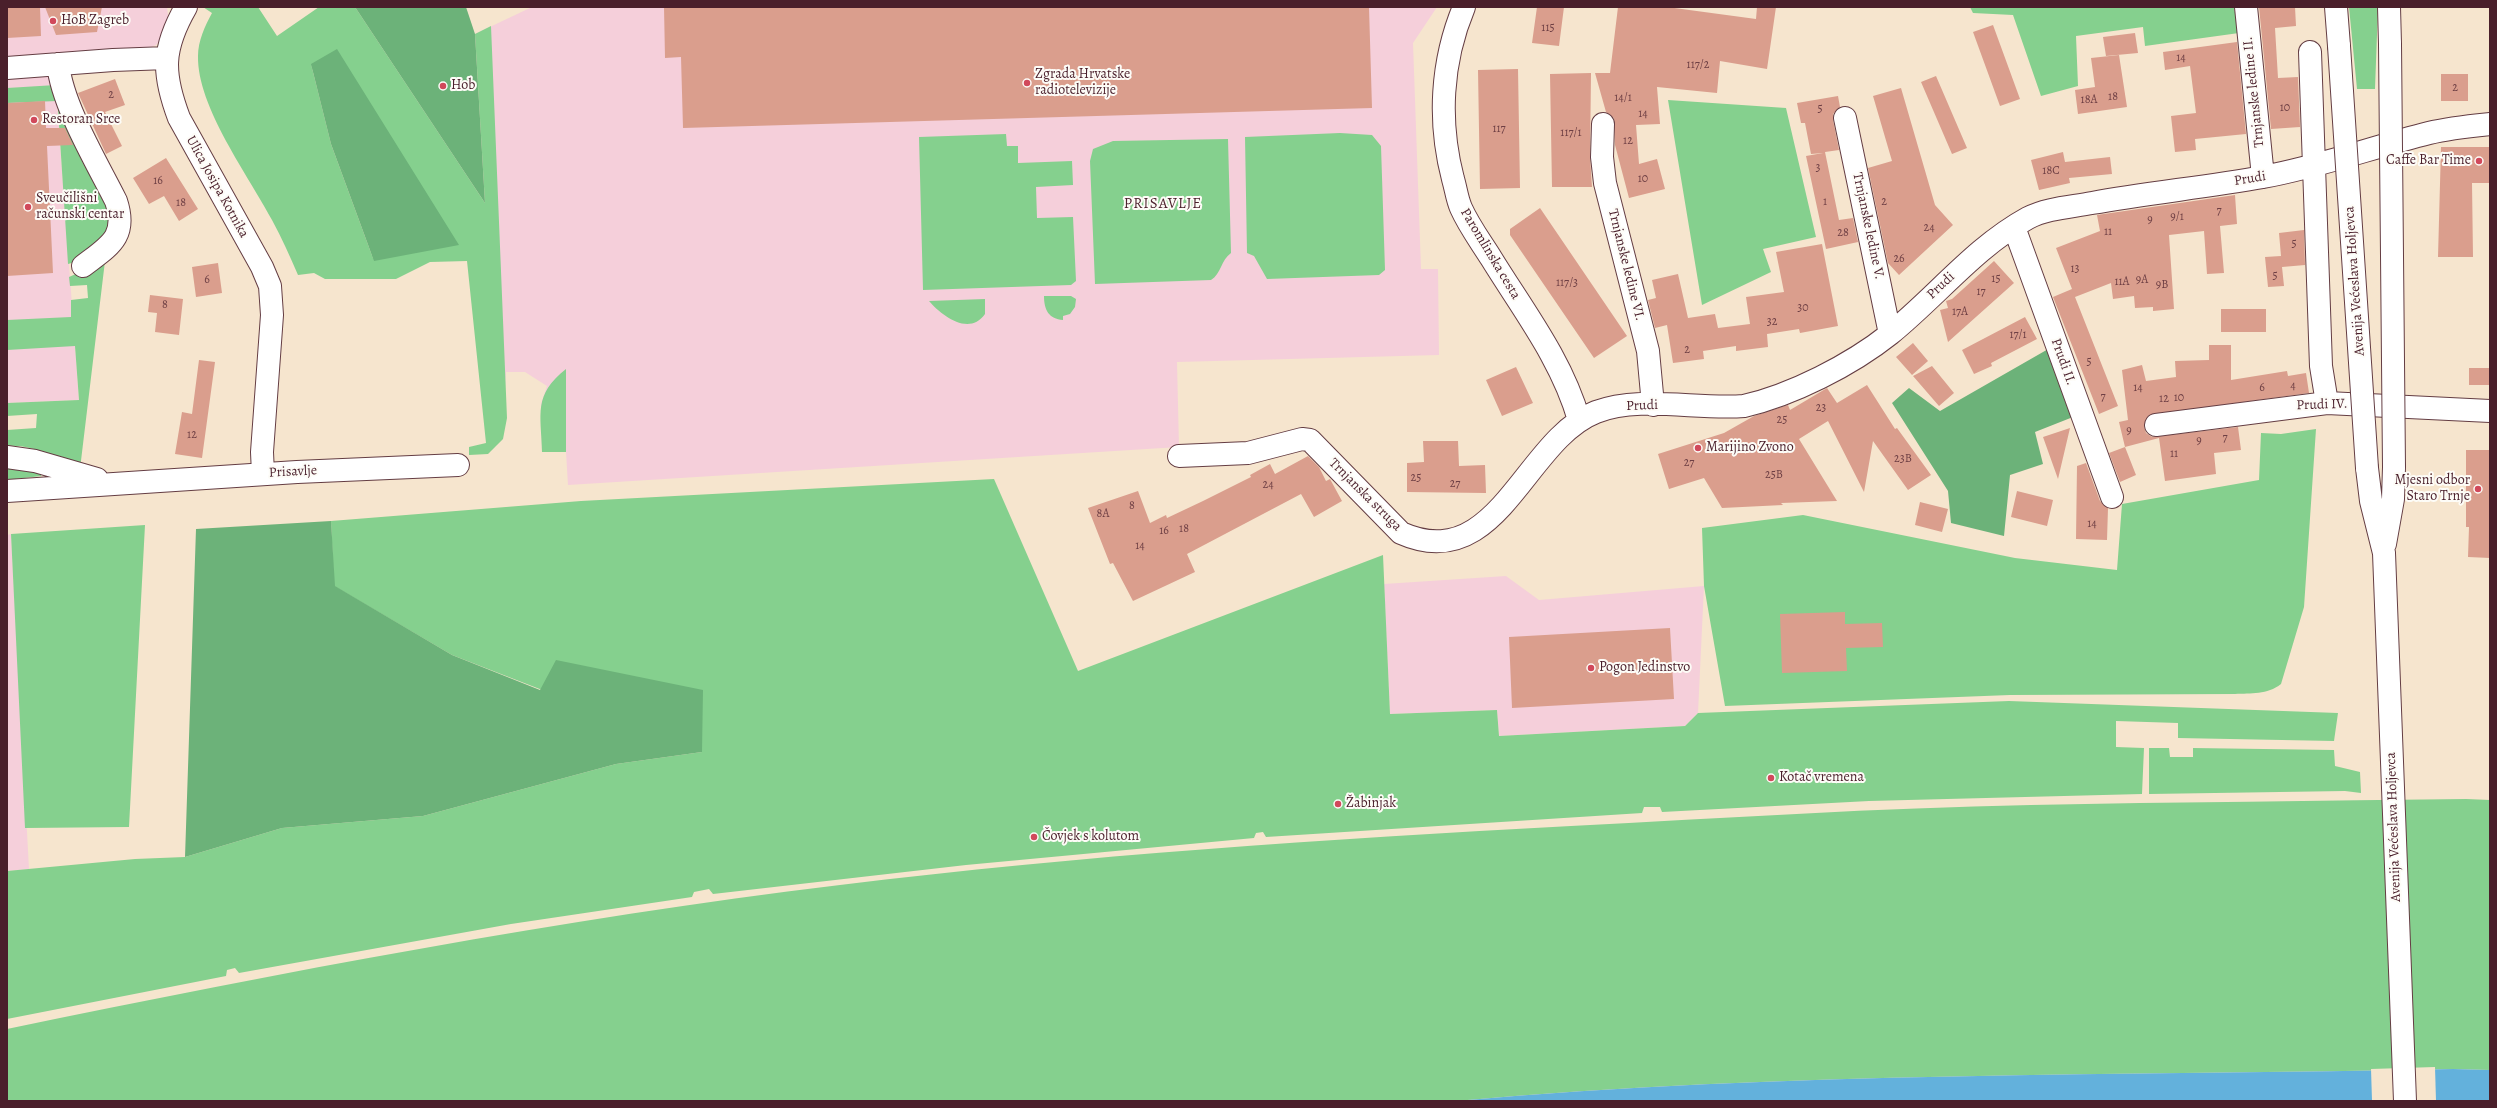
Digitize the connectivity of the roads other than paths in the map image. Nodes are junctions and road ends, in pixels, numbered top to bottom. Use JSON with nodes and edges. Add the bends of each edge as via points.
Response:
{"nodes":[{"id":1,"x":186,"y":7,"type":"edge"},
{"id":2,"x":1464,"y":7,"type":"edge"},
{"id":3,"x":2246,"y":7,"type":"edge"},
{"id":4,"x":2336,"y":7,"type":"edge"},
{"id":5,"x":2389,"y":7,"type":"edge"},
{"id":6,"x":2310,"y":52,"type":"dead end"},
{"id":7,"x":167,"y":58,"type":"junction"},
{"id":8,"x":58,"y":64,"type":"junction"},
{"id":9,"x":7,"y":68,"type":"edge"},
{"id":10,"x":1845,"y":118,"type":"dead end"},
{"id":11,"x":1603,"y":124,"type":"dead end"},
{"id":12,"x":2490,"y":124,"type":"edge"},
{"id":13,"x":2313,"y":166,"type":"junction"},
{"id":14,"x":2263,"y":177,"type":"junction"},
{"id":15,"x":2014,"y":227,"type":"junction"},
{"id":16,"x":84,"y":266,"type":"dead end"},
{"id":17,"x":1890,"y":334,"type":"junction"},
{"id":18,"x":2327,"y":403,"type":"junction"},
{"id":19,"x":1653,"y":405,"type":"junction"},
{"id":20,"x":2490,"y":411,"type":"edge"},
{"id":21,"x":1579,"y":420,"type":"junction"},
{"id":22,"x":2156,"y":425,"type":"dead end"},
{"id":23,"x":1179,"y":456,"type":"dead end"},
{"id":24,"x":7,"y":457,"type":"edge"},
{"id":25,"x":458,"y":465,"type":"dead end"},
{"id":26,"x":263,"y":474,"type":"junction"},
{"id":27,"x":128,"y":483,"type":"junction"},
{"id":28,"x":7,"y":491,"type":"edge"},
{"id":29,"x":2112,"y":497,"type":"dead end"},
{"id":30,"x":2384,"y":553,"type":"junction"},
{"id":31,"x":2405,"y":1101,"type":"edge"}],
"edges":[{"from":1,"to":7,"type":"street","name":"Ulica Josipa Kotnika","via":[[168,44]]},
{"from":2,"to":21,"type":"street","name":"Paromlinska cesta","via":[[1448,57],[1443,98],[1447,155],[1461,208],[1553,358],[1567,384]]},
{"from":3,"to":14,"type":"street","name":"Trnjanske ledine II."},
{"from":4,"to":30,"type":"street","name":"Avenija Većeslava Holjevca","bridge":true,"via":[[2367,468],[2371,502]]},
{"from":5,"to":30,"type":"street","name":"Avenija Većeslava Holjevca","bridge":true,"via":[[2394,468],[2393,499]]},
{"from":6,"to":13,"type":"street"},
{"from":7,"to":8,"type":"street"},
{"from":7,"to":26,"type":"street","name":"Ulica Josipa Kotnika","via":[[170,92],[179,118],[259,260],[270,286],[272,315],[262,452]]},
{"from":8,"to":9,"type":"street"},
{"from":8,"to":16,"type":"street","via":[[59,81],[121,216],[114,242]]},
{"from":10,"to":17,"type":"street","name":"Trnjanske ledine V."},
{"from":11,"to":19,"type":"street","name":"Trnjanske ledine VI.","via":[[1602,157],[1605,183],[1648,351]]},
{"from":12,"to":13,"type":"street","name":"Prudi","via":[[2429,133]]},
{"from":13,"to":14,"type":"street","name":"Prudi"},
{"from":13,"to":18,"type":"street","via":[[2321,366]]},
{"from":14,"to":15,"type":"street","name":"Prudi","via":[[2051,211],[2030,217]]},
{"from":15,"to":17,"type":"street","name":"Prudi","via":[[1975,255]]},
{"from":15,"to":29,"type":"street","name":"Prudi II."},
{"from":17,"to":19,"type":"street","name":"Prudi","via":[[1859,356],[1814,380],[1757,403],[1732,407]]},
{"from":18,"to":20,"type":"street","name":"Prudi IV."},
{"from":18,"to":22,"type":"street","name":"Prudi IV."},
{"from":19,"to":21,"type":"street","name":"Prudi","via":[[1615,407]]},
{"from":21,"to":23,"type":"street","name":"Trnjanska struga","via":[[1550,445],[1504,506],[1486,522],[1467,533],[1433,543],[1401,533],[1310,440],[1294,441],[1248,453]]},
{"from":24,"to":27,"type":"street","name":"Prisavlje","via":[[35,461],[93,479]]},
{"from":25,"to":26,"type":"street","name":"Prisavlje"},
{"from":26,"to":27,"type":"street","name":"Prisavlje"},
{"from":27,"to":28,"type":"street","name":"Prisavlje"},
{"from":30,"to":31,"type":"street","name":"Avenija Većeslava Holjevca"}]}
